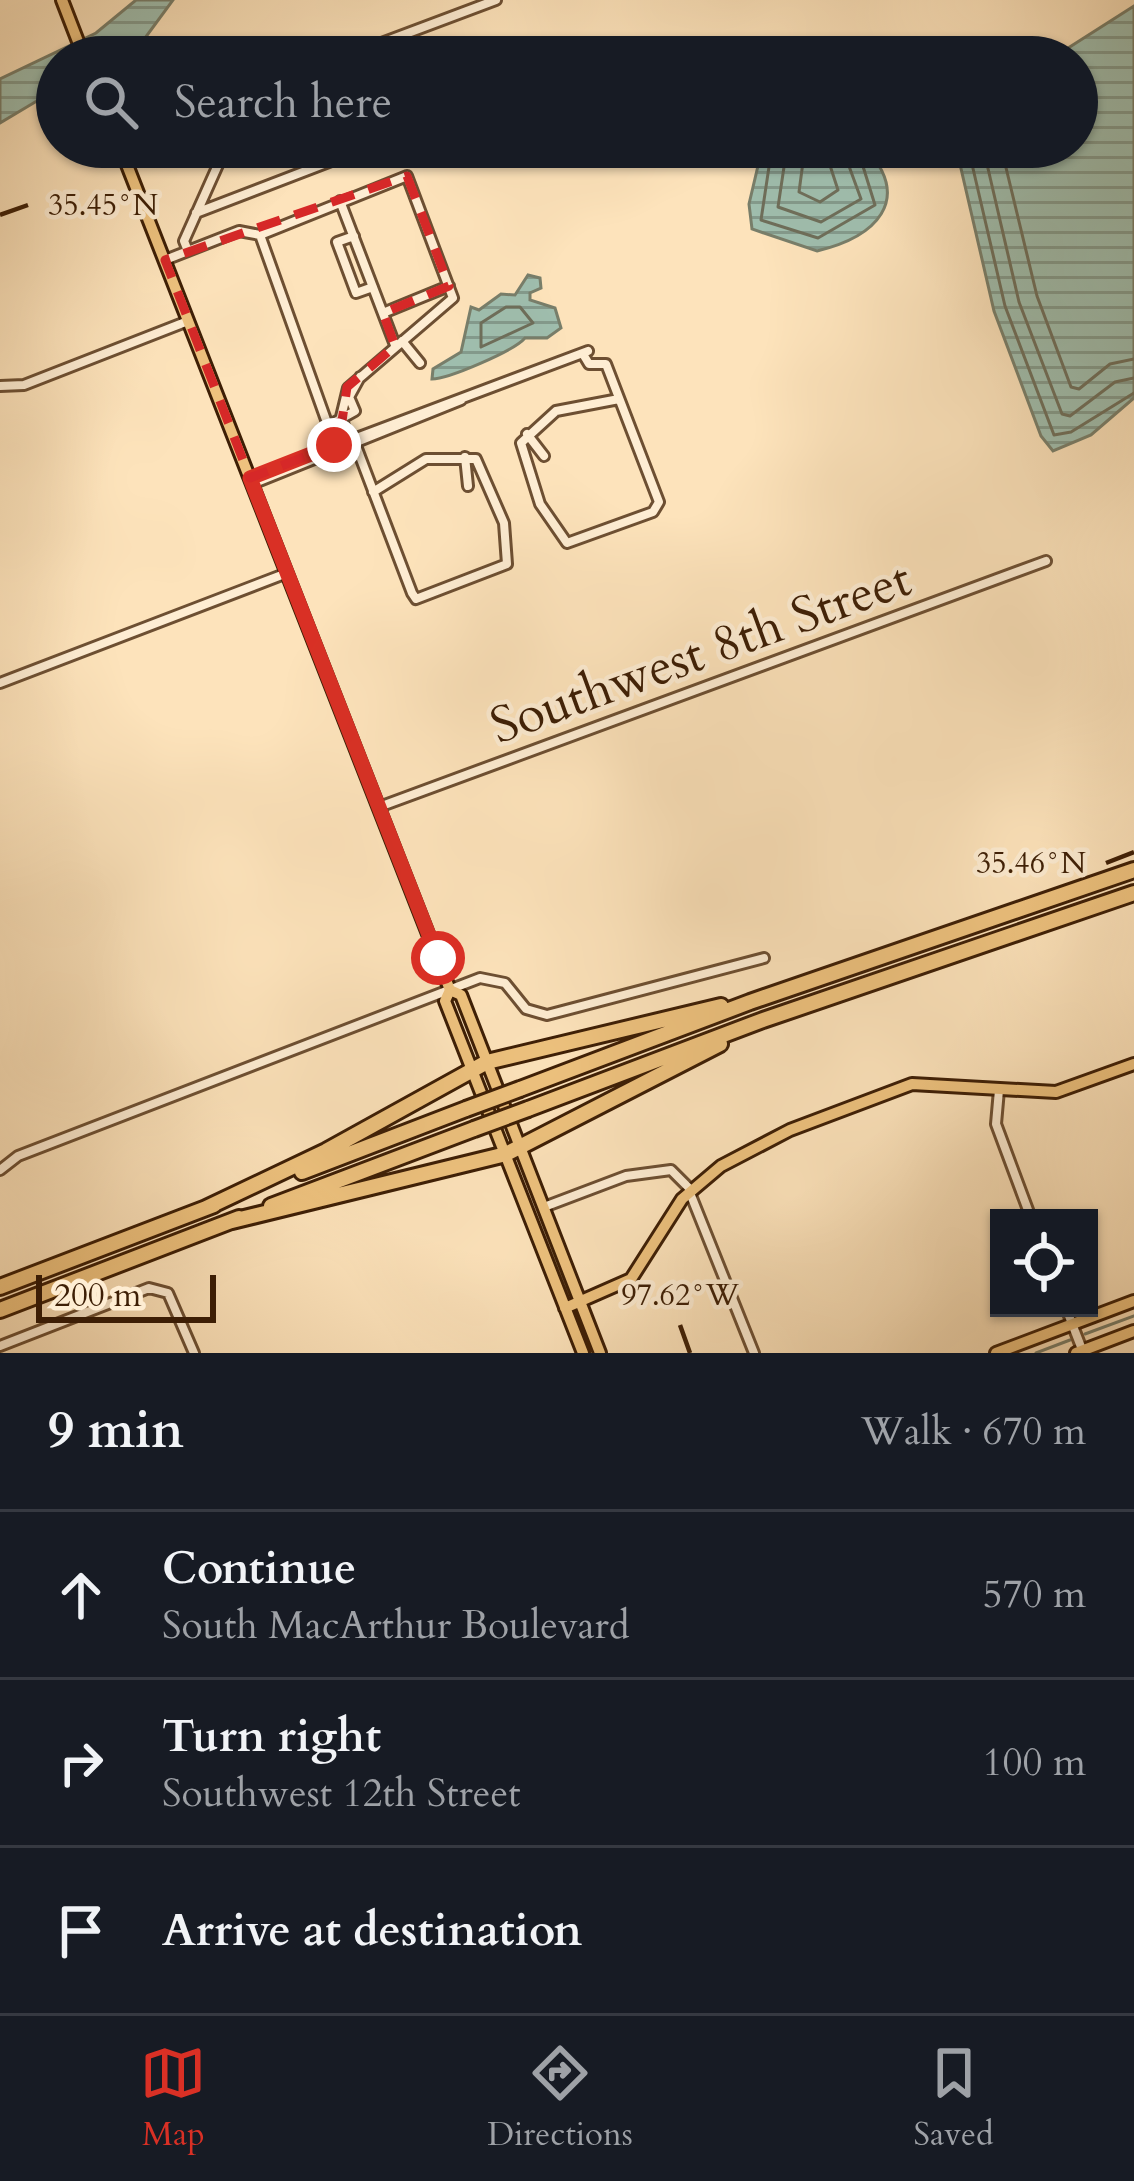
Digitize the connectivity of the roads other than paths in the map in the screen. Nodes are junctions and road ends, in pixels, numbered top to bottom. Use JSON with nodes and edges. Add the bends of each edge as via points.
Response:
{"nodes":[{"id":1,"x":62,"y":0,"type":"edge"},
{"id":2,"x":496,"y":0,"type":"edge"},
{"id":3,"x":76,"y":36,"type":"edge"},
{"id":4,"x":400,"y":36,"type":"edge"},
{"id":5,"x":128,"y":168,"type":"edge"},
{"id":6,"x":216,"y":168,"type":"edge"},
{"id":7,"x":313,"y":168,"type":"edge"},
{"id":8,"x":340,"y":201,"type":"junction"},
{"id":9,"x":196,"y":213,"type":"junction"},
{"id":10,"x":354,"y":236,"type":"junction"},
{"id":11,"x":259,"y":238,"type":"junction"},
{"id":12,"x":188,"y":251,"type":"junction"},
{"id":13,"x":164,"y":260,"type":"junction"},
{"id":14,"x":449,"y":286,"type":"junction"},
{"id":15,"x":373,"y":287,"type":"junction"},
{"id":16,"x":382,"y":313,"type":"junction"},
{"id":17,"x":188,"y":321,"type":"junction"},
{"id":18,"x":399,"y":344,"type":"junction"},
{"id":19,"x":420,"y":363,"type":"dead end"},
{"id":20,"x":0,"y":386,"type":"edge"},
{"id":21,"x":619,"y":399,"type":"junction"},
{"id":22,"x":342,"y":421,"type":"junction"},
{"id":23,"x":328,"y":426,"type":"junction"},
{"id":24,"x":527,"y":434,"type":"junction"},
{"id":25,"x":352,"y":442,"type":"junction"},
{"id":26,"x":334,"y":445,"type":"junction"},
{"id":27,"x":544,"y":456,"type":"dead end"},
{"id":28,"x":465,"y":457,"type":"junction"},
{"id":29,"x":251,"y":481,"type":"junction"},
{"id":30,"x":468,"y":486,"type":"dead end"},
{"id":31,"x":373,"y":492,"type":"junction"},
{"id":32,"x":1046,"y":562,"type":"dead end"},
{"id":33,"x":287,"y":573,"type":"junction"},
{"id":34,"x":0,"y":683,"type":"edge"},
{"id":35,"x":379,"y":807,"type":"junction"},
{"id":36,"x":1134,"y":870,"type":"edge"},
{"id":37,"x":1134,"y":893,"type":"edge"},
{"id":38,"x":764,"y":958,"type":"dead end"},
{"id":39,"x":450,"y":990,"type":"junction"},
{"id":40,"x":750,"y":1002,"type":"junction"},
{"id":41,"x":763,"y":1020,"type":"junction"},
{"id":42,"x":487,"y":1062,"type":"junction"},
{"id":43,"x":1134,"y":1064,"type":"edge"},
{"id":44,"x":473,"y":1070,"type":"junction"},
{"id":45,"x":998,"y":1090,"type":"junction"},
{"id":46,"x":513,"y":1150,"type":"junction"},
{"id":47,"x":0,"y":1170,"type":"edge"},
{"id":48,"x":691,"y":1191,"type":"junction"},
{"id":49,"x":544,"y":1207,"type":"junction"},
{"id":50,"x":206,"y":1208,"type":"junction"},
{"id":51,"x":1028,"y":1209,"type":"edge"},
{"id":52,"x":232,"y":1221,"type":"junction"},
{"id":53,"x":0,"y":1287,"type":"edge"},
{"id":54,"x":1134,"y":1301,"type":"edge"},
{"id":55,"x":580,"y":1302,"type":"junction"},
{"id":56,"x":565,"y":1308,"type":"junction"},
{"id":57,"x":0,"y":1310,"type":"edge"},
{"id":58,"x":1069,"y":1317,"type":"edge"},
{"id":59,"x":1072,"y":1324,"type":"junction"},
{"id":60,"x":1134,"y":1331,"type":"edge"},
{"id":61,"x":0,"y":1346,"type":"edge"},
{"id":62,"x":1080,"y":1352,"type":"edge"},
{"id":63,"x":194,"y":1353,"type":"edge"},
{"id":64,"x":583,"y":1353,"type":"edge"},
{"id":65,"x":600,"y":1353,"type":"edge"},
{"id":66,"x":754,"y":1353,"type":"edge"},
{"id":67,"x":996,"y":1353,"type":"edge"}],
"edges":[{"from":1,"to":3,"type":"main road"},
{"from":2,"to":4,"type":"street"},
{"from":5,"to":13,"type":"main road"},
{"from":6,"to":9,"type":"street"},
{"from":7,"to":9,"type":"street"},
{"from":8,"to":10,"type":"street"},
{"from":8,"to":11,"type":"street"},
{"from":8,"to":14,"type":"street","via":[[407,176]]},
{"from":9,"to":12,"type":"street"},
{"from":10,"to":15,"type":"street"},
{"from":10,"to":15,"type":"street","via":[[337,242],[356,293]]},
{"from":11,"to":12,"type":"street","via":[[239,231]]},
{"from":11,"to":23,"type":"street"},
{"from":12,"to":13,"type":"street"},
{"from":13,"to":17,"type":"main road"},
{"from":14,"to":16,"type":"street"},
{"from":14,"to":18,"type":"street","via":[[454,298]]},
{"from":15,"to":16,"type":"street"},
{"from":16,"to":18,"type":"street"},
{"from":17,"to":20,"type":"street","via":[[25,386]]},
{"from":17,"to":29,"type":"main road"},
{"from":18,"to":19,"type":"street"},
{"from":18,"to":22,"type":"street","via":[[360,376]]},
{"from":21,"to":24,"type":"street","via":[[556,411]]},
{"from":21,"to":24,"type":"street","via":[[659,502],[653,512],[567,544],[540,504],[520,448]]},
{"from":21,"to":25,"type":"street","via":[[606,364],[589,364],[586,352]]},
{"from":22,"to":23,"type":"street"},
{"from":22,"to":25,"type":"street"},
{"from":23,"to":26,"type":"street"},
{"from":24,"to":27,"type":"street"},
{"from":25,"to":26,"type":"street"},
{"from":25,"to":29,"type":"street"},
{"from":25,"to":31,"type":"street"},
{"from":26,"to":29,"type":"street"},
{"from":28,"to":30,"type":"street"},
{"from":28,"to":31,"type":"street","via":[[426,459]]},
{"from":28,"to":31,"type":"street","via":[[480,463],[504,523],[508,564],[484,575],[416,599]]},
{"from":29,"to":33,"type":"main road"},
{"from":32,"to":35,"type":"street","name":"Southwest 8th Street"},
{"from":33,"to":34,"type":"street"},
{"from":33,"to":35,"type":"main road"},
{"from":35,"to":39,"type":"main road"},
{"from":36,"to":40,"type":"highway"},
{"from":37,"to":41,"type":"highway"},
{"from":38,"to":39,"type":"street","via":[[547,1015],[526,1009],[493,979]]},
{"from":39,"to":42,"type":"main road","via":[[461,995]]},
{"from":39,"to":44,"type":"main road","via":[[445,1001]]},
{"from":39,"to":47,"type":"street","via":[[18,1156]]},
{"from":40,"to":42,"type":"highway"},
{"from":40,"to":50,"type":"highway","bridge":true},
{"from":41,"to":46,"type":"highway"},
{"from":41,"to":52,"type":"highway","bridge":true},
{"from":42,"to":44,"type":"highway"},
{"from":42,"to":46,"type":"main road"},
{"from":43,"to":45,"type":"main road","via":[[1056,1092]]},
{"from":44,"to":46,"type":"main road"},
{"from":44,"to":50,"type":"highway"},
{"from":45,"to":48,"type":"main road","via":[[912,1084],[764,1142]]},
{"from":45,"to":51,"type":"street","via":[[996,1124]]},
{"from":46,"to":49,"type":"main road"},
{"from":46,"to":52,"type":"highway"},
{"from":46,"to":56,"type":"main road"},
{"from":48,"to":49,"type":"street","via":[[671,1170],[626,1176]]},
{"from":48,"to":55,"type":"main road","via":[[631,1279]]},
{"from":48,"to":66,"type":"street"},
{"from":49,"to":55,"type":"main road"},
{"from":50,"to":53,"type":"highway"},
{"from":52,"to":57,"type":"highway"},
{"from":54,"to":59,"type":"main road"},
{"from":55,"to":56,"type":"main road"},
{"from":55,"to":65,"type":"main road"},
{"from":56,"to":64,"type":"main road"},
{"from":58,"to":59,"type":"street"},
{"from":59,"to":62,"type":"street"},
{"from":59,"to":67,"type":"main road"},
{"from":60,"to":62,"type":"main road"},
{"from":61,"to":63,"type":"street","via":[[149,1288],[175,1304]]}]}
